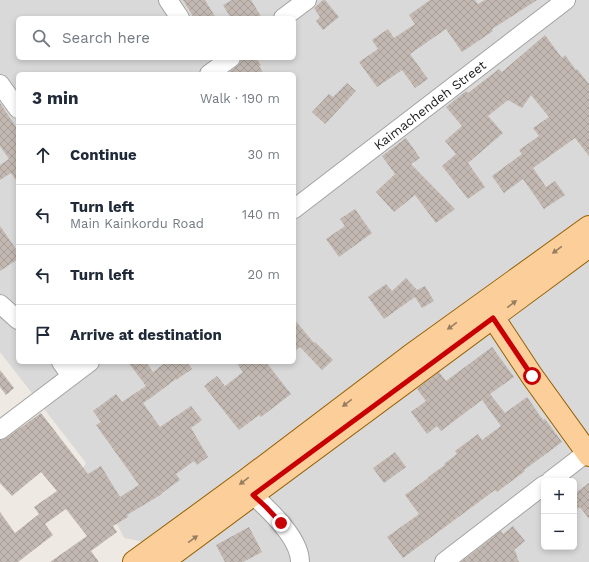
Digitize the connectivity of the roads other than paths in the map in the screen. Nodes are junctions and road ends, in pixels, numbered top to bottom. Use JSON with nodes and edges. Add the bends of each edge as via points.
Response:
{"nodes":[{"id":1,"x":168,"y":0,"type":"edge"},
{"id":2,"x":307,"y":0,"type":"edge"},
{"id":3,"x":566,"y":0,"type":"edge"},
{"id":4,"x":179,"y":16,"type":"edge"},
{"id":5,"x":286,"y":16,"type":"edge"},
{"id":6,"x":227,"y":60,"type":"edge"},
{"id":7,"x":209,"y":68,"type":"edge"},
{"id":8,"x":0,"y":84,"type":"edge"},
{"id":9,"x":16,"y":106,"type":"edge"},
{"id":10,"x":296,"y":207,"type":"edge"},
{"id":11,"x":589,"y":226,"type":"edge"},
{"id":12,"x":589,"y":246,"type":"edge"},
{"id":13,"x":0,"y":304,"type":"edge"},
{"id":14,"x":488,"y":310,"type":"junction"},
{"id":15,"x":16,"y":318,"type":"edge"},
{"id":16,"x":83,"y":364,"type":"edge"},
{"id":17,"x":66,"y":369,"type":"edge"},
{"id":18,"x":0,"y":430,"type":"edge"},
{"id":19,"x":326,"y":430,"type":"junction"},
{"id":20,"x":588,"y":453,"type":"edge"},
{"id":21,"x":554,"y":478,"type":"edge"},
{"id":22,"x":541,"y":487,"type":"edge"},
{"id":23,"x":253,"y":495,"type":"junction"},
{"id":24,"x":134,"y":562,"type":"edge"},
{"id":25,"x":162,"y":562,"type":"edge"},
{"id":26,"x":300,"y":562,"type":"edge"},
{"id":27,"x":444,"y":562,"type":"edge"}],
"edges":[{"from":1,"to":4,"type":"street"},
{"from":2,"to":5,"type":"street"},
{"from":3,"to":10,"type":"street","name":"Kaimachendeh Street"},
{"from":6,"to":7,"type":"street"},
{"from":8,"to":9,"type":"street"},
{"from":11,"to":14,"type":"main road","one_way":true},
{"from":14,"to":12,"type":"main road","one_way":true},
{"from":13,"to":15,"type":"street"},
{"from":14,"to":19,"type":"main road"},
{"from":14,"to":20,"type":"main road"},
{"from":16,"to":17,"type":"street"},
{"from":17,"to":18,"type":"street"},
{"from":19,"to":23,"type":"main road"},
{"from":19,"to":24,"type":"main road","one_way":true,"via":[[245,481]]},
{"from":20,"to":21,"type":"street"},
{"from":22,"to":27,"type":"street"},
{"from":25,"to":23,"type":"main road","one_way":true},
{"from":23,"to":26,"type":"street","via":[[281,523],[294,541]]}]}
